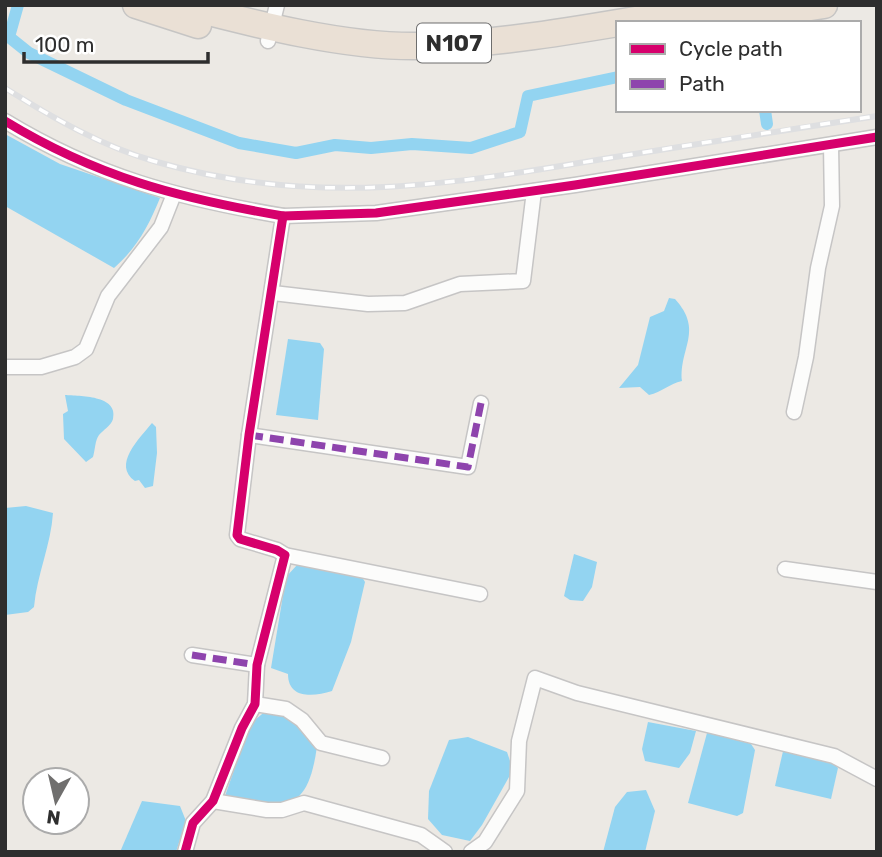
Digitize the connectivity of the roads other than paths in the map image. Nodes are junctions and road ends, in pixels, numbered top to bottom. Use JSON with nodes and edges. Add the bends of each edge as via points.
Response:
{"nodes":[{"id":1,"x":136,"y":5,"type":"edge"},
{"id":2,"x":182,"y":5,"type":"edge"},
{"id":3,"x":727,"y":5,"type":"edge"},
{"id":4,"x":824,"y":5,"type":"edge"},
{"id":5,"x":793,"y":8,"type":"edge"},
{"id":6,"x":621,"y":21,"type":"edge"},
{"id":7,"x":718,"y":21,"type":"edge"},
{"id":8,"x":616,"y":22,"type":"edge"},
{"id":9,"x":272,"y":24,"type":"edge"},
{"id":10,"x":616,"y":34,"type":"edge"},
{"id":11,"x":5,"y":121,"type":"edge"},
{"id":12,"x":877,"y":137,"type":"edge"},
{"id":13,"x":831,"y":145,"type":"junction"},
{"id":14,"x":534,"y":191,"type":"junction"},
{"id":15,"x":174,"y":194,"type":"junction"},
{"id":16,"x":283,"y":216,"type":"junction"},
{"id":17,"x":273,"y":293,"type":"junction"},
{"id":18,"x":5,"y":367,"type":"edge"},
{"id":19,"x":481,"y":403,"type":"dead end"},
{"id":20,"x":794,"y":412,"type":"dead end"},
{"id":21,"x":249,"y":435,"type":"junction"},
{"id":22,"x":285,"y":555,"type":"junction"},
{"id":23,"x":785,"y":569,"type":"dead end"},
{"id":24,"x":877,"y":582,"type":"edge"},
{"id":25,"x":480,"y":594,"type":"dead end"},
{"id":26,"x":192,"y":656,"type":"dead end"},
{"id":27,"x":257,"y":665,"type":"junction"},
{"id":28,"x":255,"y":704,"type":"junction"},
{"id":29,"x":382,"y":758,"type":"dead end"},
{"id":30,"x":877,"y":779,"type":"edge"},
{"id":31,"x":213,"y":801,"type":"junction"},
{"id":32,"x":185,"y":852,"type":"edge"},
{"id":33,"x":445,"y":852,"type":"edge"},
{"id":34,"x":471,"y":852,"type":"edge"}],
"edges":[{"from":1,"to":9,"type":"highway","number":"N107","via":[[216,30]]},
{"from":2,"to":9,"type":"highway","number":"N107"},
{"from":3,"to":6,"type":"highway","number":"N107"},
{"from":4,"to":5,"type":"highway"},
{"from":5,"to":7,"type":"highway"},
{"from":8,"to":9,"type":"highway","number":"N107","via":[[421,46],[358,41]]},
{"from":9,"to":10,"type":"highway","number":"N107","via":[[359,59],[421,62],[482,57]]},
{"from":11,"to":15,"type":"street","via":[[52,150],[124,180]]},
{"from":12,"to":13,"type":"street"},
{"from":13,"to":14,"type":"street"},
{"from":13,"to":20,"type":"street","via":[[832,205]]},
{"from":14,"to":16,"type":"street","via":[[376,213]]},
{"from":14,"to":17,"type":"street","via":[[523,281],[460,284],[405,303],[368,304]]},
{"from":15,"to":16,"type":"street"},
{"from":15,"to":18,"type":"street","via":[[161,227],[108,296],[86,348],[75,357],[41,367]]},
{"from":16,"to":17,"type":"street"},
{"from":17,"to":21,"type":"street"},
{"from":19,"to":21,"type":"street","via":[[468,467]]},
{"from":21,"to":22,"type":"street","via":[[237,535]]},
{"from":22,"to":25,"type":"street"},
{"from":22,"to":27,"type":"street"},
{"from":23,"to":24,"type":"street"},
{"from":26,"to":27,"type":"street"},
{"from":27,"to":28,"type":"street"},
{"from":28,"to":29,"type":"street","via":[[286,709],[321,743]]},
{"from":28,"to":31,"type":"street"},
{"from":30,"to":34,"type":"street","via":[[834,756],[577,693],[535,678],[519,741],[517,791],[485,842]]},
{"from":31,"to":32,"type":"street","via":[[193,823]]},
{"from":31,"to":33,"type":"street","via":[[267,810],[304,803],[421,835]]}]}
